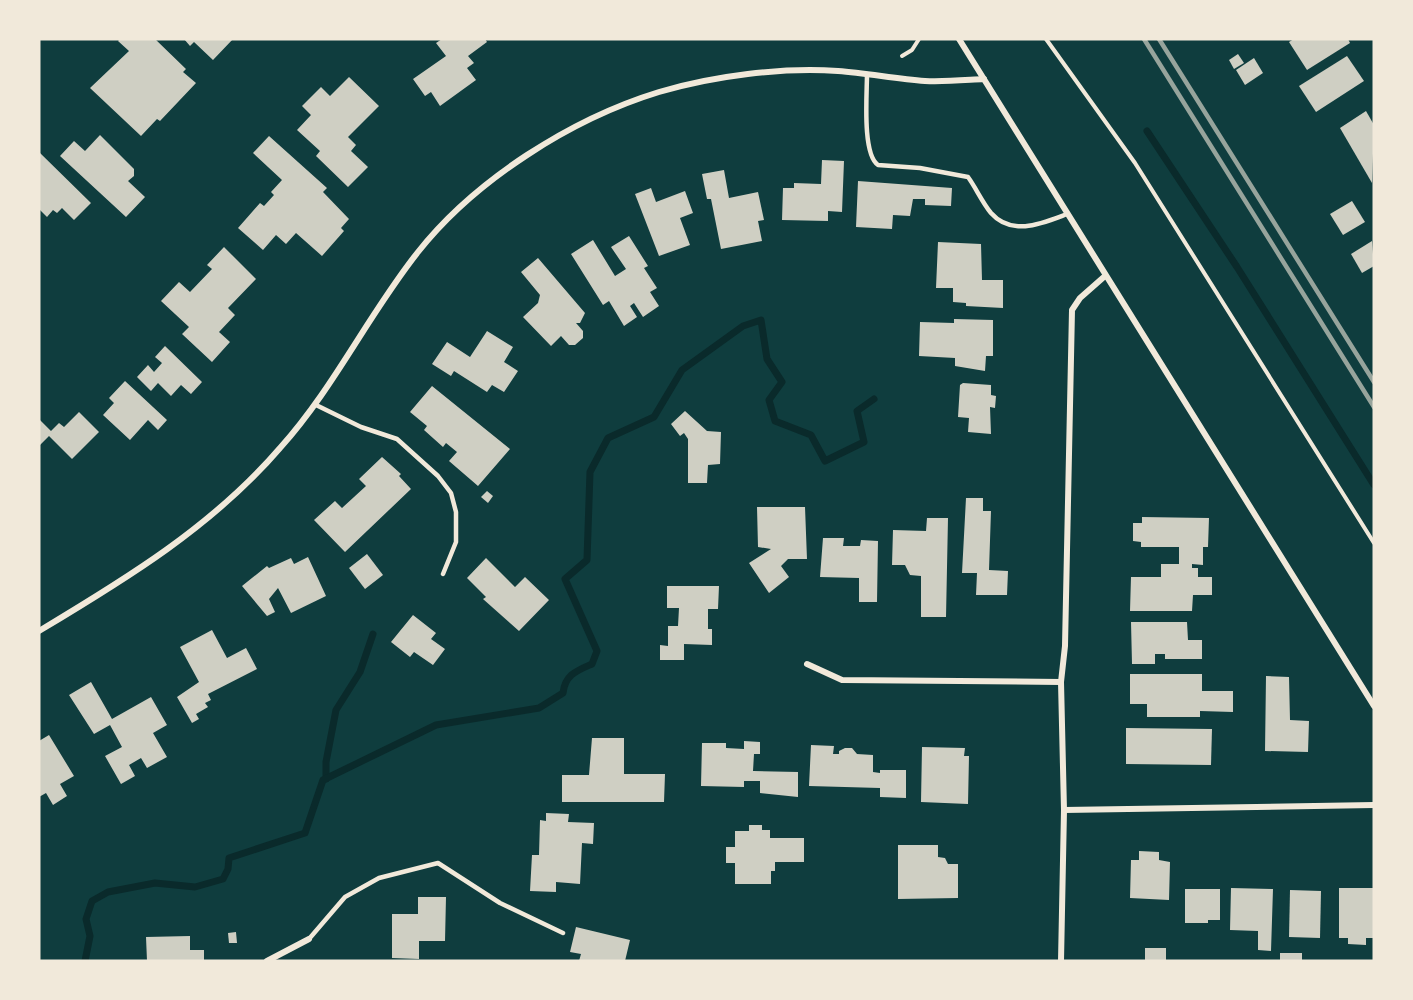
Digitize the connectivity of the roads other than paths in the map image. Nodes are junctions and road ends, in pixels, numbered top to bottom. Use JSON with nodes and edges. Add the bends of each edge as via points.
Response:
{"nodes":[{"id":1,"x":959,"y":39,"type":"edge"},
{"id":2,"x":867,"y":74,"type":"junction"},
{"id":3,"x":984,"y":79,"type":"junction"},
{"id":4,"x":1067,"y":214,"type":"junction"},
{"id":5,"x":1105,"y":276,"type":"junction"},
{"id":6,"x":316,"y":405,"type":"junction"},
{"id":7,"x":443,"y":574,"type":"dead end"},
{"id":8,"x":39,"y":631,"type":"edge"},
{"id":9,"x":807,"y":664,"type":"dead end"},
{"id":10,"x":1061,"y":682,"type":"junction"},
{"id":11,"x":1374,"y":705,"type":"edge"},
{"id":12,"x":1374,"y":805,"type":"edge"},
{"id":13,"x":1064,"y":810,"type":"junction"},
{"id":14,"x":563,"y":933,"type":"dead end"},
{"id":15,"x":309,"y":939,"type":"joint"},
{"id":16,"x":1061,"y":952,"type":"junction"},
{"id":17,"x":267,"y":961,"type":"edge"},
{"id":18,"x":1061,"y":961,"type":"edge"},
{"id":19,"x":1066,"y":961,"type":"edge"}],
"edges":[{"from":1,"to":3,"type":"street"},
{"from":2,"to":3,"type":"street","via":[[927,81]]},
{"from":2,"to":4,"type":"lane","via":[[869,149],[873,162],[968,177],[991,213],[1010,224],[1035,226]]},
{"from":2,"to":6,"type":"street","via":[[836,70],[742,74],[660,92],[603,113],[525,157],[478,192],[418,252]]},
{"from":3,"to":4,"type":"street"},
{"from":4,"to":5,"type":"street"},
{"from":5,"to":10,"type":"street","via":[[1072,310]]},
{"from":5,"to":11,"type":"street"},
{"from":6,"to":7,"type":"lane","via":[[397,439],[451,493],[456,512],[456,542]]},
{"from":6,"to":8,"type":"street","via":[[279,450],[203,523],[138,572]]},
{"from":9,"to":10,"type":"street","via":[[842,680]]},
{"from":10,"to":13,"type":"street"},
{"from":12,"to":13,"type":"street"},
{"from":13,"to":16,"type":"street"},
{"from":14,"to":15,"type":"lane","via":[[500,903],[438,863],[379,878],[345,897]]},
{"from":15,"to":17,"type":"street"},
{"from":16,"to":18,"type":"street"},
{"from":16,"to":19,"type":"street"}]}
